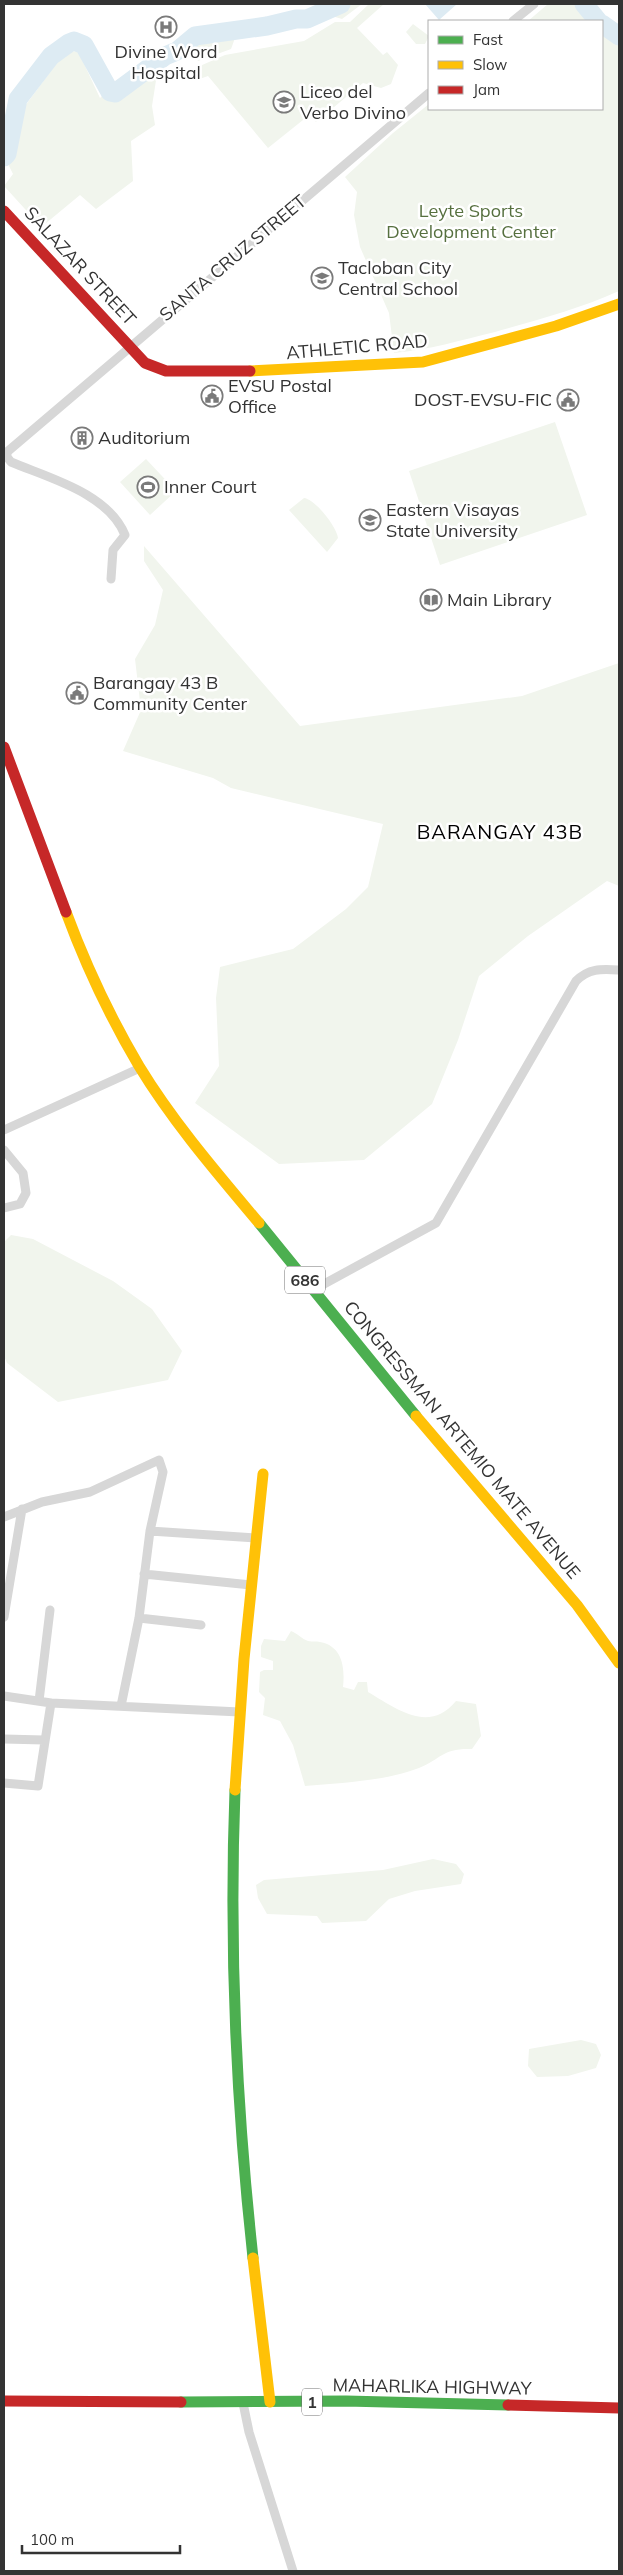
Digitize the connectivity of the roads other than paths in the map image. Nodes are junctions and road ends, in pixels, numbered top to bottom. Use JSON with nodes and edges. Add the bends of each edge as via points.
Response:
{"nodes":[{"id":1,"x":534,"y":4,"type":"edge"},
{"id":2,"x":514,"y":20,"type":"edge"},
{"id":3,"x":428,"y":94,"type":"edge"},
{"id":4,"x":4,"y":211,"type":"edge"},
{"id":5,"x":619,"y":304,"type":"edge"},
{"id":6,"x":130,"y":346,"type":"junction"},
{"id":7,"x":5,"y":454,"type":"edge"},
{"id":8,"x":111,"y":579,"type":"dead end"},
{"id":9,"x":4,"y":747,"type":"edge"},
{"id":10,"x":619,"y":970,"type":"edge"},
{"id":11,"x":140,"y":1068,"type":"junction"},
{"id":12,"x":4,"y":1130,"type":"edge"},
{"id":13,"x":4,"y":1150,"type":"edge"},
{"id":14,"x":4,"y":1208,"type":"edge"},
{"id":15,"x":314,"y":1290,"type":"junction"},
{"id":16,"x":263,"y":1474,"type":"dead end"},
{"id":17,"x":22,"y":1510,"type":"junction"},
{"id":18,"x":4,"y":1517,"type":"edge"},
{"id":19,"x":150,"y":1531,"type":"junction"},
{"id":20,"x":256,"y":1538,"type":"junction"},
{"id":21,"x":144,"y":1574,"type":"junction"},
{"id":22,"x":251,"y":1585,"type":"junction"},
{"id":23,"x":50,"y":1610,"type":"dead end"},
{"id":24,"x":4,"y":1617,"type":"edge"},
{"id":25,"x":139,"y":1618,"type":"junction"},
{"id":26,"x":201,"y":1625,"type":"dead end"},
{"id":27,"x":619,"y":1662,"type":"edge"},
{"id":28,"x":4,"y":1696,"type":"edge"},
{"id":29,"x":39,"y":1701,"type":"junction"},
{"id":30,"x":51,"y":1703,"type":"junction"},
{"id":31,"x":121,"y":1706,"type":"junction"},
{"id":32,"x":240,"y":1712,"type":"junction"},
{"id":33,"x":4,"y":1739,"type":"edge"},
{"id":34,"x":44,"y":1740,"type":"junction"},
{"id":35,"x":4,"y":1783,"type":"edge"},
{"id":36,"x":4,"y":2401,"type":"edge"},
{"id":37,"x":270,"y":2402,"type":"junction"},
{"id":38,"x":243,"y":2403,"type":"junction"},
{"id":39,"x":619,"y":2408,"type":"edge"},
{"id":40,"x":293,"y":2571,"type":"edge"}],
"edges":[{"from":1,"to":2,"type":"street"},
{"from":3,"to":6,"type":"street","name":"SANTA CRUZ STREET"},
{"from":4,"to":6,"type":"main road","name":"SALAZAR STREET"},
{"from":5,"to":6,"type":"main road","name":"ATHLETIC ROAD","via":[[423,362],[394,365],[176,372],[150,365]]},
{"from":6,"to":7,"type":"street","name":"SANTA CRUZ STREET"},
{"from":7,"to":8,"type":"street","name":"SANTA CRUZ STREET","via":[[12,462],[88,496],[105,508],[125,533],[113,550]]},
{"from":9,"to":11,"type":"main road","name":"CONGRESSMAN ARTEMIO MATE AVENUE","number":"686","via":[[84,960]]},
{"from":10,"to":15,"type":"street","via":[[584,972],[576,981],[436,1223]]},
{"from":11,"to":12,"type":"street"},
{"from":11,"to":15,"type":"main road","name":"CONGRESSMAN ARTEMIO MATE AVENUE","number":"686","via":[[187,1135]]},
{"from":13,"to":14,"type":"street","via":[[23,1174],[26,1193],[20,1204]]},
{"from":15,"to":27,"type":"main road","name":"CONGRESSMAN ARTEMIO MATE AVENUE","number":"686","via":[[577,1605]]},
{"from":16,"to":20,"type":"main road"},
{"from":17,"to":18,"type":"street"},
{"from":17,"to":19,"type":"street","via":[[42,1502],[90,1492],[159,1460],[162,1472]]},
{"from":17,"to":24,"type":"street"},
{"from":19,"to":20,"type":"street"},
{"from":19,"to":21,"type":"street"},
{"from":20,"to":22,"type":"main road"},
{"from":21,"to":22,"type":"street"},
{"from":21,"to":25,"type":"street"},
{"from":22,"to":32,"type":"main road"},
{"from":23,"to":29,"type":"street"},
{"from":25,"to":26,"type":"street"},
{"from":25,"to":31,"type":"street"},
{"from":28,"to":29,"type":"street"},
{"from":29,"to":30,"type":"street"},
{"from":30,"to":31,"type":"street"},
{"from":30,"to":34,"type":"street"},
{"from":31,"to":32,"type":"street"},
{"from":32,"to":37,"type":"main road","via":[[232,1874],[234,2013],[248,2204]]},
{"from":33,"to":34,"type":"street"},
{"from":34,"to":35,"type":"street","via":[[38,1786]]},
{"from":36,"to":38,"type":"main road","name":"MAHARLIKA HIGHWAY","number":"1"},
{"from":37,"to":38,"type":"main road","name":"MAHARLIKA HIGHWAY","number":"1"},
{"from":37,"to":39,"type":"main road","name":"MAHARLIKA HIGHWAY","number":"1"},
{"from":38,"to":40,"type":"street","via":[[254,2450]]}]}
